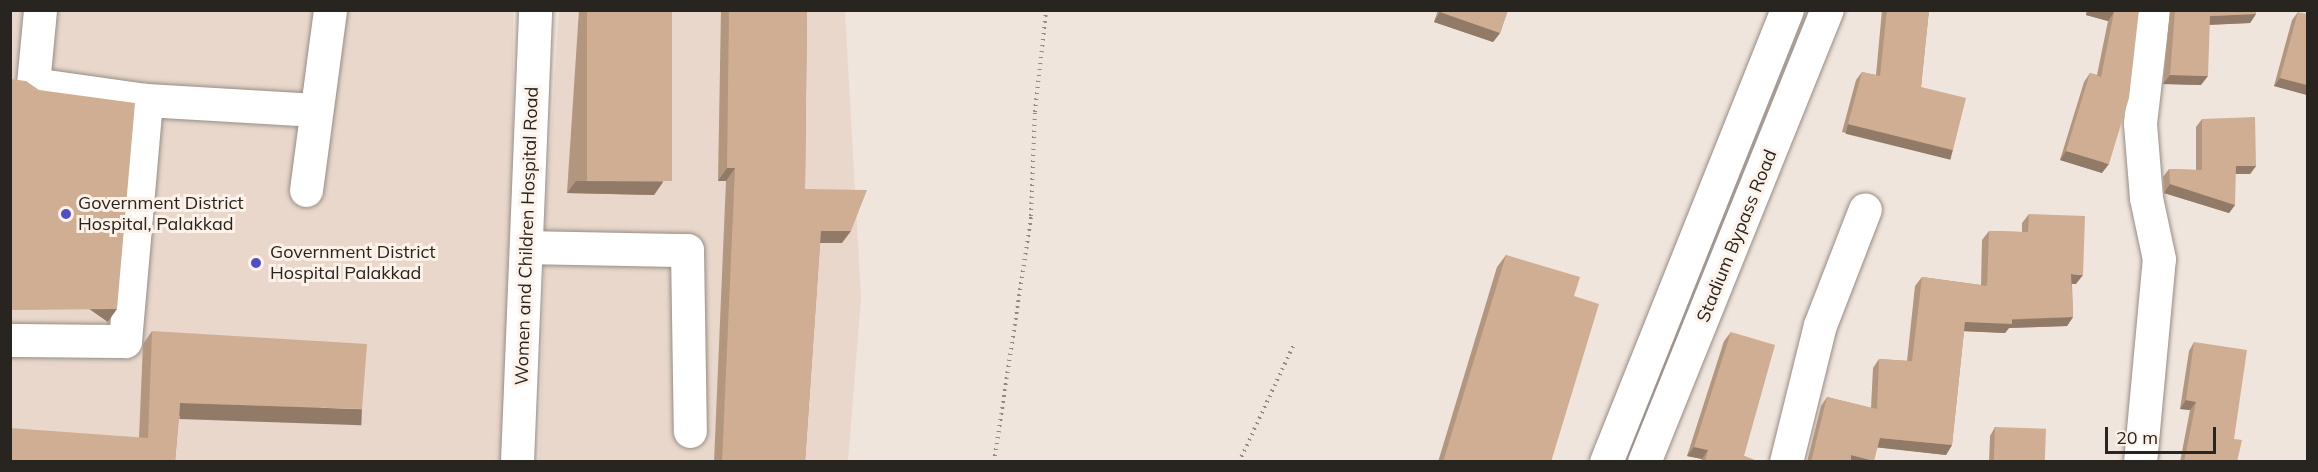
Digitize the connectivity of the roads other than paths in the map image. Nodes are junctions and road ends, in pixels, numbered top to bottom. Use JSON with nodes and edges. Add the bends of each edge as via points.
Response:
{"nodes":[{"id":1,"x":40,"y":10,"type":"edge"},
{"id":2,"x":330,"y":10,"type":"edge"},
{"id":3,"x":535,"y":10,"type":"edge"},
{"id":4,"x":1787,"y":10,"type":"edge"},
{"id":5,"x":1827,"y":10,"type":"edge"},
{"id":6,"x":2153,"y":10,"type":"edge"},
{"id":7,"x":146,"y":100,"type":"junction"},
{"id":8,"x":316,"y":110,"type":"junction"},
{"id":9,"x":306,"y":190,"type":"dead end"},
{"id":10,"x":1865,"y":209,"type":"dead end"},
{"id":11,"x":526,"y":246,"type":"junction"},
{"id":12,"x":10,"y":340,"type":"edge"},
{"id":13,"x":690,"y":431,"type":"dead end"},
{"id":14,"x":517,"y":462,"type":"edge"},
{"id":15,"x":1606,"y":462,"type":"edge"},
{"id":16,"x":1644,"y":462,"type":"edge"},
{"id":17,"x":1786,"y":462,"type":"edge"},
{"id":18,"x":2140,"y":462,"type":"edge"}],
"edges":[{"from":1,"to":7,"type":"street","via":[[33,84]]},
{"from":2,"to":8,"type":"street"},
{"from":3,"to":11,"type":"street","name":"Women and Children Hospital Road"},
{"from":4,"to":15,"type":"street","name":"Stadium Bypass Road"},
{"from":5,"to":16,"type":"street","name":"Stadium Bypass Road"},
{"from":6,"to":18,"type":"street","via":[[2140,123],[2146,198],[2159,259]]},
{"from":7,"to":8,"type":"street"},
{"from":7,"to":12,"type":"street","via":[[125,341]]},
{"from":8,"to":9,"type":"street"},
{"from":10,"to":17,"type":"street","via":[[1820,325]]},
{"from":11,"to":13,"type":"street","via":[[687,250]]},
{"from":11,"to":14,"type":"street","name":"Women and Children Hospital Road"}]}
